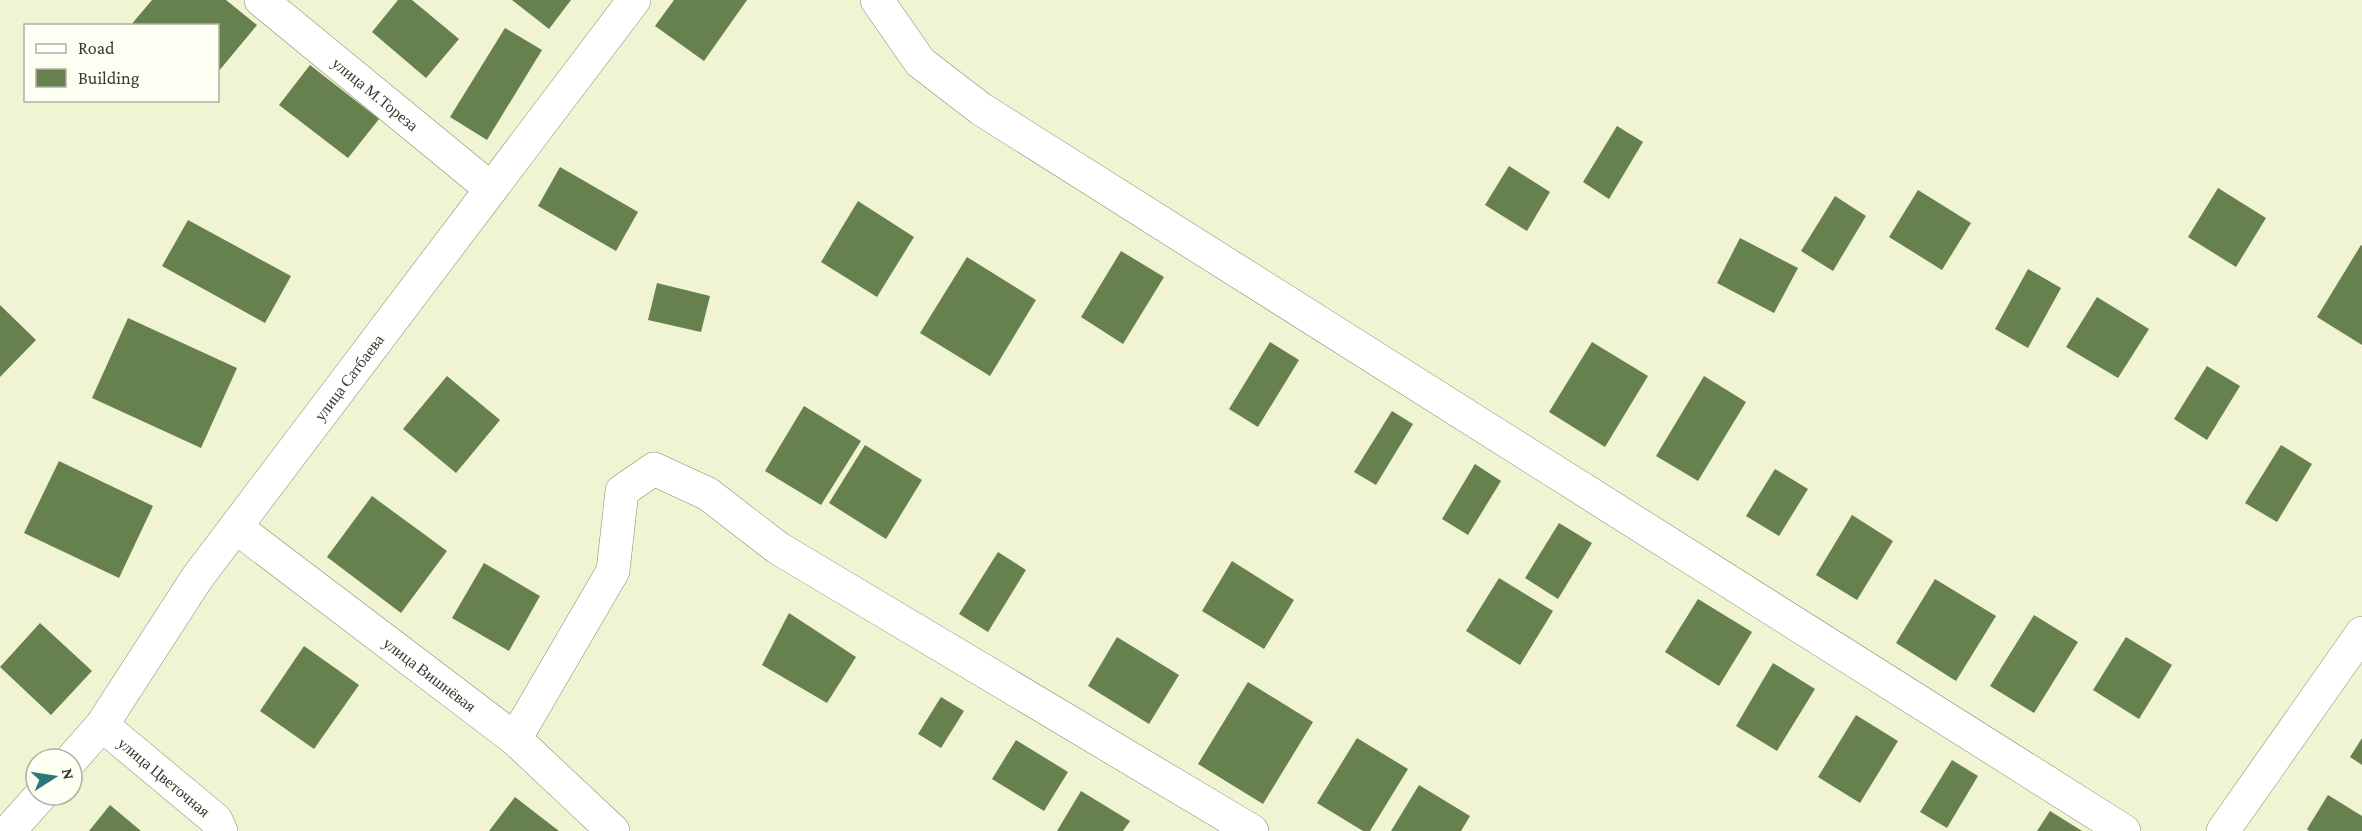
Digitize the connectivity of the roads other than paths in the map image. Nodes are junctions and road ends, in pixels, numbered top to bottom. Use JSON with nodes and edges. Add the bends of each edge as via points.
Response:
{"nodes":[{"id":1,"x":261,"y":0,"type":"edge"},
{"id":2,"x":634,"y":0,"type":"edge"},
{"id":3,"x":877,"y":0,"type":"edge"},
{"id":4,"x":490,"y":188,"type":"junction"},
{"id":5,"x":237,"y":528,"type":"junction"},
{"id":6,"x":2362,"y":633,"type":"edge"},
{"id":7,"x":102,"y":725,"type":"junction"},
{"id":8,"x":515,"y":739,"type":"junction"},
{"id":9,"x":83,"y":747,"type":"edge"},
{"id":10,"x":30,"y":807,"type":"edge"},
{"id":11,"x":9,"y":831,"type":"edge"},
{"id":12,"x":221,"y":831,"type":"edge"},
{"id":13,"x":613,"y":831,"type":"edge"},
{"id":14,"x":1252,"y":831,"type":"edge"},
{"id":15,"x":2124,"y":831,"type":"edge"},
{"id":16,"x":2223,"y":831,"type":"edge"}],
"edges":[{"from":1,"to":4,"type":"street","name":"улица М.Тореза"},
{"from":2,"to":4,"type":"street","name":"улица Сатбаева"},
{"from":3,"to":15,"type":"street","via":[[920,62],[981,109]]},
{"from":4,"to":5,"type":"street","name":"улица Сатбаева"},
{"from":5,"to":7,"type":"street","name":"улица Сатбаева","via":[[197,578]]},
{"from":5,"to":8,"type":"street","name":"улица Вишнёвая"},
{"from":6,"to":16,"type":"street"},
{"from":7,"to":9,"type":"street","name":"улица Сатбаева"},
{"from":7,"to":12,"type":"street","name":"улица Цветочная","via":[[216,820]]},
{"from":8,"to":13,"type":"street","name":"улица Вишнёвая"},
{"from":8,"to":14,"type":"street","via":[[613,571],[622,491],[654,469],[708,494],[778,548]]},
{"from":10,"to":11,"type":"street"}]}
